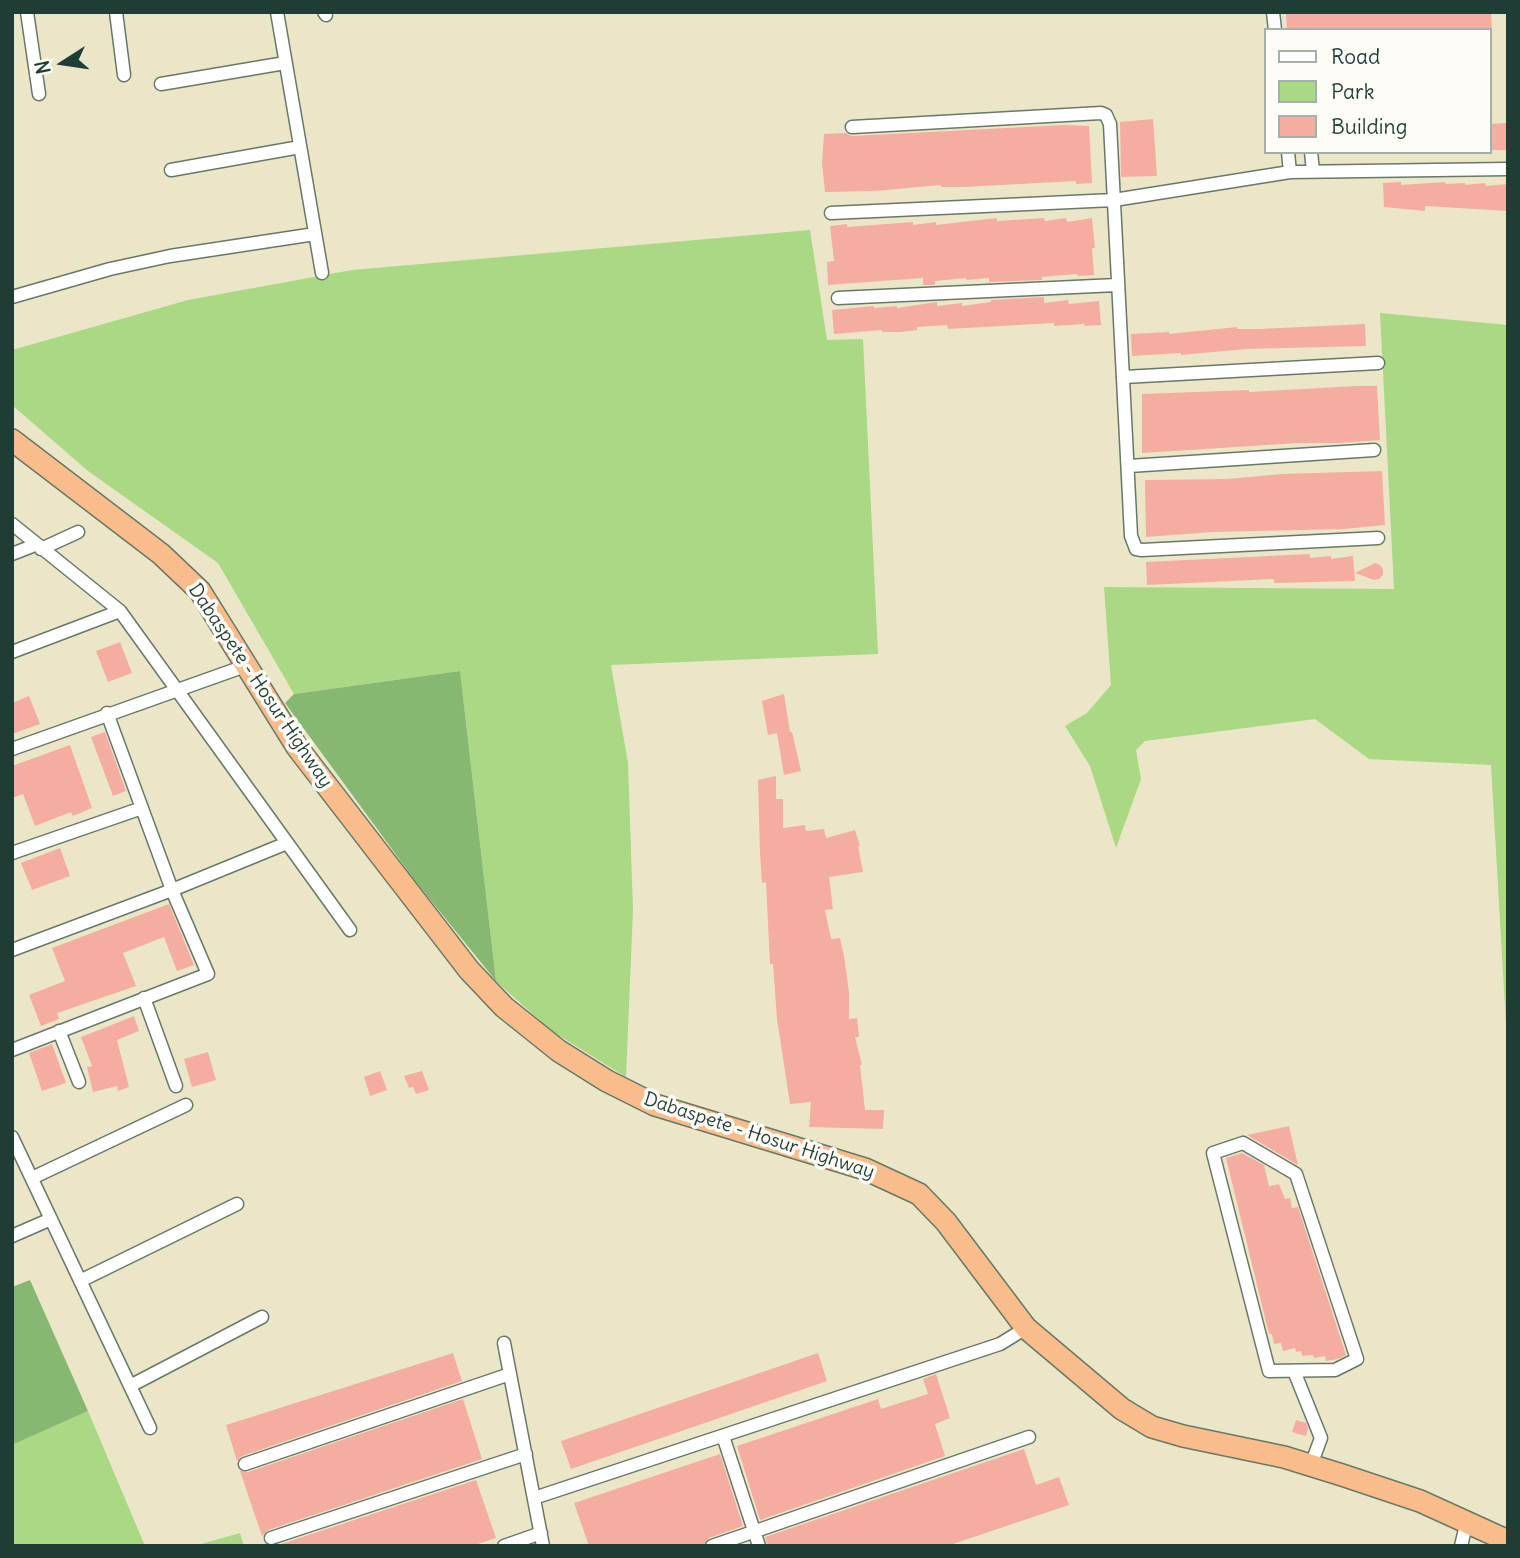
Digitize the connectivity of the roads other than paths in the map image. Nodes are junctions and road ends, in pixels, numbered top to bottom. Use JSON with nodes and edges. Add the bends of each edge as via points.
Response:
{"nodes":[{"id":1,"x":27,"y":12,"type":"edge"},
{"id":2,"x":116,"y":12,"type":"edge"},
{"id":3,"x":277,"y":12,"type":"edge"},
{"id":4,"x":285,"y":63,"type":"junction"},
{"id":5,"x":124,"y":75,"type":"dead end"},
{"id":6,"x":161,"y":84,"type":"dead end"},
{"id":7,"x":39,"y":94,"type":"dead end"},
{"id":8,"x":852,"y":127,"type":"dead end"},
{"id":9,"x":300,"y":146,"type":"junction"},
{"id":10,"x":1288,"y":154,"type":"edge"},
{"id":11,"x":1311,"y":154,"type":"edge"},
{"id":12,"x":1508,"y":169,"type":"edge"},
{"id":13,"x":171,"y":170,"type":"dead end"},
{"id":14,"x":1313,"y":171,"type":"junction"},
{"id":15,"x":1290,"y":172,"type":"junction"},
{"id":16,"x":1114,"y":200,"type":"junction"},
{"id":17,"x":831,"y":213,"type":"dead end"},
{"id":18,"x":315,"y":234,"type":"junction"},
{"id":19,"x":322,"y":273,"type":"dead end"},
{"id":20,"x":1117,"y":285,"type":"junction"},
{"id":21,"x":12,"y":297,"type":"edge"},
{"id":22,"x":838,"y":298,"type":"dead end"},
{"id":23,"x":1378,"y":363,"type":"dead end"},
{"id":24,"x":1124,"y":377,"type":"junction"},
{"id":25,"x":12,"y":440,"type":"edge"},
{"id":26,"x":1374,"y":450,"type":"dead end"},
{"id":27,"x":1129,"y":466,"type":"junction"},
{"id":28,"x":12,"y":524,"type":"edge"},
{"id":29,"x":78,"y":532,"type":"dead end"},
{"id":30,"x":1378,"y":538,"type":"dead end"},
{"id":31,"x":38,"y":547,"type":"junction"},
{"id":32,"x":12,"y":554,"type":"edge"},
{"id":33,"x":120,"y":611,"type":"junction"},
{"id":34,"x":12,"y":652,"type":"edge"},
{"id":35,"x":248,"y":665,"type":"junction"},
{"id":36,"x":178,"y":691,"type":"junction"},
{"id":37,"x":107,"y":713,"type":"junction"},
{"id":38,"x":12,"y":748,"type":"edge"},
{"id":39,"x":142,"y":808,"type":"junction"},
{"id":40,"x":287,"y":843,"type":"junction"},
{"id":41,"x":12,"y":853,"type":"edge"},
{"id":42,"x":173,"y":890,"type":"junction"},
{"id":43,"x":350,"y":930,"type":"dead end"},
{"id":44,"x":12,"y":950,"type":"edge"},
{"id":45,"x":144,"y":998,"type":"junction"},
{"id":46,"x":59,"y":1031,"type":"junction"},
{"id":47,"x":12,"y":1050,"type":"edge"},
{"id":48,"x":79,"y":1083,"type":"dead end"},
{"id":49,"x":176,"y":1086,"type":"dead end"},
{"id":50,"x":186,"y":1105,"type":"dead end"},
{"id":51,"x":12,"y":1137,"type":"edge"},
{"id":52,"x":32,"y":1178,"type":"junction"},
{"id":53,"x":237,"y":1204,"type":"dead end"},
{"id":54,"x":51,"y":1219,"type":"junction"},
{"id":55,"x":12,"y":1236,"type":"edge"},
{"id":56,"x":80,"y":1281,"type":"junction"},
{"id":57,"x":262,"y":1317,"type":"dead end"},
{"id":58,"x":1026,"y":1328,"type":"junction"},
{"id":59,"x":504,"y":1343,"type":"dead end"},
{"id":60,"x":1294,"y":1371,"type":"junction"},
{"id":61,"x":510,"y":1374,"type":"junction"},
{"id":62,"x":130,"y":1386,"type":"junction"},
{"id":63,"x":150,"y":1428,"type":"dead end"},
{"id":64,"x":723,"y":1436,"type":"junction"},
{"id":65,"x":1030,"y":1437,"type":"dead end"},
{"id":66,"x":526,"y":1454,"type":"junction"},
{"id":67,"x":245,"y":1464,"type":"dead end"},
{"id":68,"x":1311,"y":1465,"type":"junction"},
{"id":69,"x":534,"y":1498,"type":"junction"},
{"id":70,"x":1467,"y":1521,"type":"junction"},
{"id":71,"x":754,"y":1531,"type":"junction"},
{"id":72,"x":271,"y":1538,"type":"dead end"},
{"id":73,"x":542,"y":1540,"type":"edge"},
{"id":74,"x":1508,"y":1541,"type":"edge"},
{"id":75,"x":504,"y":1546,"type":"edge"},
{"id":76,"x":712,"y":1546,"type":"edge"},
{"id":77,"x":759,"y":1546,"type":"edge"},
{"id":78,"x":1461,"y":1546,"type":"edge"}],
"edges":[{"from":1,"to":7,"type":"street"},
{"from":2,"to":5,"type":"street"},
{"from":3,"to":4,"type":"street"},
{"from":4,"to":6,"type":"street"},
{"from":4,"to":9,"type":"street"},
{"from":8,"to":16,"type":"street","via":[[1106,114]]},
{"from":9,"to":13,"type":"street"},
{"from":9,"to":18,"type":"street"},
{"from":10,"to":15,"type":"street"},
{"from":11,"to":14,"type":"street"},
{"from":12,"to":14,"type":"street"},
{"from":14,"to":15,"type":"street"},
{"from":15,"to":16,"type":"street"},
{"from":16,"to":17,"type":"street"},
{"from":16,"to":20,"type":"street"},
{"from":18,"to":19,"type":"street"},
{"from":18,"to":21,"type":"street","via":[[110,268]]},
{"from":20,"to":22,"type":"street"},
{"from":20,"to":24,"type":"street"},
{"from":23,"to":24,"type":"street"},
{"from":24,"to":27,"type":"street"},
{"from":25,"to":35,"type":"highway","name":"Dabaspete - Hosur Highway","via":[[161,554],[201,591]]},
{"from":26,"to":27,"type":"street"},
{"from":27,"to":30,"type":"street","via":[[1136,549]]},
{"from":28,"to":31,"type":"street"},
{"from":29,"to":31,"type":"street"},
{"from":31,"to":32,"type":"street"},
{"from":31,"to":33,"type":"street"},
{"from":33,"to":34,"type":"street"},
{"from":33,"to":36,"type":"street"},
{"from":35,"to":36,"type":"street"},
{"from":35,"to":58,"type":"highway","name":"Dabaspete - Hosur Highway","via":[[297,747],[503,1007],[559,1051],[655,1105],[865,1169],[919,1194],[946,1222]]},
{"from":36,"to":37,"type":"street"},
{"from":36,"to":40,"type":"street"},
{"from":37,"to":38,"type":"street"},
{"from":37,"to":39,"type":"street"},
{"from":39,"to":41,"type":"street"},
{"from":39,"to":42,"type":"street"},
{"from":40,"to":42,"type":"street"},
{"from":40,"to":43,"type":"street"},
{"from":42,"to":44,"type":"street"},
{"from":42,"to":45,"type":"street","via":[[208,974]]},
{"from":45,"to":46,"type":"street"},
{"from":45,"to":49,"type":"street"},
{"from":46,"to":47,"type":"street"},
{"from":46,"to":48,"type":"street"},
{"from":50,"to":52,"type":"street"},
{"from":51,"to":52,"type":"street"},
{"from":52,"to":54,"type":"street"},
{"from":53,"to":56,"type":"street"},
{"from":54,"to":55,"type":"street"},
{"from":54,"to":56,"type":"street"},
{"from":56,"to":62,"type":"street"},
{"from":57,"to":62,"type":"street"},
{"from":58,"to":64,"type":"street","via":[[1000,1344]]},
{"from":58,"to":68,"type":"highway","name":"Dabaspete - Hosur Highway","via":[[1122,1409],[1152,1427]]},
{"from":59,"to":61,"type":"street"},
{"from":60,"to":60,"type":"street","via":[[1335,1370],[1357,1359],[1296,1174],[1243,1143],[1213,1153],[1269,1371]]},
{"from":60,"to":68,"type":"street","via":[[1321,1438]]},
{"from":61,"to":66,"type":"street"},
{"from":61,"to":67,"type":"street"},
{"from":62,"to":63,"type":"street"},
{"from":64,"to":69,"type":"street"},
{"from":64,"to":71,"type":"street"},
{"from":65,"to":71,"type":"street"},
{"from":66,"to":69,"type":"street"},
{"from":66,"to":72,"type":"street"},
{"from":68,"to":70,"type":"highway","name":"Dabaspete - Hosur Highway"},
{"from":69,"to":73,"type":"street"},
{"from":70,"to":74,"type":"highway","name":"Dabaspete - Hosur Highway"},
{"from":70,"to":78,"type":"street"},
{"from":71,"to":76,"type":"street"},
{"from":71,"to":77,"type":"street"},
{"from":73,"to":75,"type":"street"}]}
